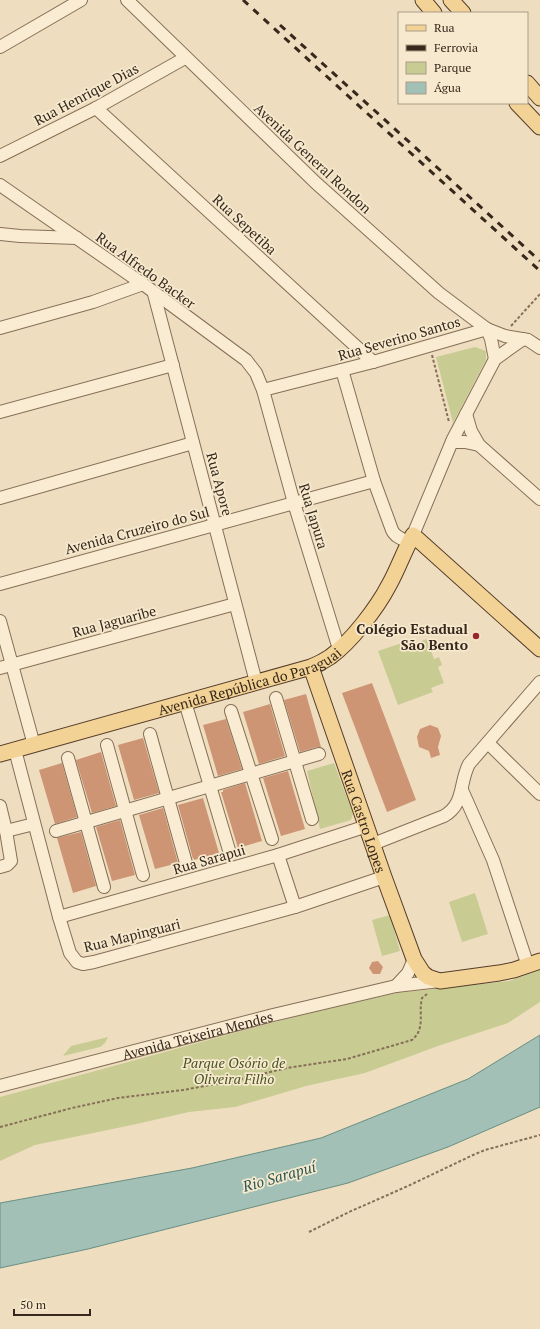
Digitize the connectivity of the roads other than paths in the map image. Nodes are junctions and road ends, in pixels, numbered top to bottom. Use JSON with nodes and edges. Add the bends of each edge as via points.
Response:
{"nodes":[{"id":1,"x":82,"y":0,"type":"edge"},
{"id":2,"x":127,"y":0,"type":"edge"},
{"id":3,"x":423,"y":0,"type":"edge"},
{"id":4,"x":451,"y":0,"type":"edge"},
{"id":5,"x":433,"y":12,"type":"edge"},
{"id":6,"x":462,"y":12,"type":"edge"},
{"id":7,"x":0,"y":47,"type":"edge"},
{"id":8,"x":185,"y":58,"type":"junction"},
{"id":9,"x":528,"y":85,"type":"edge"},
{"id":10,"x":540,"y":98,"type":"edge"},
{"id":11,"x":519,"y":104,"type":"edge"},
{"id":12,"x":96,"y":108,"type":"junction"},
{"id":13,"x":540,"y":127,"type":"edge"},
{"id":14,"x":0,"y":156,"type":"edge"},
{"id":15,"x":0,"y":185,"type":"edge"},
{"id":16,"x":0,"y":234,"type":"edge"},
{"id":17,"x":20,"y":236,"type":"junction"},
{"id":18,"x":77,"y":238,"type":"junction"},
{"id":19,"x":0,"y":243,"type":"edge"},
{"id":20,"x":143,"y":284,"type":"junction"},
{"id":21,"x":154,"y":294,"type":"junction"},
{"id":22,"x":0,"y":328,"type":"edge"},
{"id":23,"x":487,"y":329,"type":"junction"},
{"id":24,"x":523,"y":339,"type":"junction"},
{"id":25,"x":540,"y":348,"type":"edge"},
{"id":26,"x":495,"y":359,"type":"junction"},
{"id":27,"x":373,"y":362,"type":"junction"},
{"id":28,"x":173,"y":365,"type":"junction"},
{"id":29,"x":342,"y":370,"type":"junction"},
{"id":30,"x":263,"y":390,"type":"junction"},
{"id":31,"x":0,"y":412,"type":"edge"},
{"id":32,"x":466,"y":414,"type":"junction"},
{"id":33,"x":452,"y":440,"type":"junction"},
{"id":34,"x":194,"y":443,"type":"junction"},
{"id":35,"x":479,"y":445,"type":"junction"},
{"id":36,"x":374,"y":481,"type":"junction"},
{"id":37,"x":0,"y":498,"type":"edge"},
{"id":38,"x":540,"y":499,"type":"edge"},
{"id":39,"x":294,"y":503,"type":"junction"},
{"id":40,"x":215,"y":525,"type":"junction"},
{"id":41,"x":411,"y":538,"type":"junction"},
{"id":42,"x":0,"y":584,"type":"edge"},
{"id":43,"x":235,"y":604,"type":"junction"},
{"id":44,"x":0,"y":621,"type":"edge"},
{"id":45,"x":339,"y":649,"type":"junction"},
{"id":46,"x":540,"y":649,"type":"edge"},
{"id":47,"x":6,"y":666,"type":"edge"},
{"id":48,"x":311,"y":667,"type":"junction"},
{"id":49,"x":256,"y":682,"type":"junction"},
{"id":50,"x":540,"y":682,"type":"edge"},
{"id":51,"x":276,"y":698,"type":"dead end"},
{"id":52,"x":185,"y":702,"type":"junction"},
{"id":53,"x":232,"y":710,"type":"dead end"},
{"id":54,"x":150,"y":734,"type":"dead end"},
{"id":55,"x":488,"y":743,"type":"junction"},
{"id":56,"x":34,"y":745,"type":"junction"},
{"id":57,"x":107,"y":745,"type":"dead end"},
{"id":58,"x":14,"y":750,"type":"junction"},
{"id":59,"x":0,"y":754,"type":"edge"},
{"id":60,"x":319,"y":754,"type":"dead end"},
{"id":61,"x":68,"y":758,"type":"dead end"},
{"id":62,"x":294,"y":762,"type":"junction"},
{"id":63,"x":251,"y":774,"type":"junction"},
{"id":64,"x":210,"y":786,"type":"junction"},
{"id":65,"x":462,"y":790,"type":"junction"},
{"id":66,"x":540,"y":794,"type":"edge"},
{"id":67,"x":168,"y":798,"type":"junction"},
{"id":68,"x":0,"y":806,"type":"edge"},
{"id":69,"x":125,"y":811,"type":"junction"},
{"id":70,"x":312,"y":819,"type":"dead end"},
{"id":71,"x":86,"y":822,"type":"junction"},
{"id":72,"x":34,"y":824,"type":"junction"},
{"id":73,"x":367,"y":826,"type":"junction"},
{"id":74,"x":6,"y":831,"type":"junction"},
{"id":75,"x":56,"y":831,"type":"dead end"},
{"id":76,"x":272,"y":839,"type":"dead end"},
{"id":77,"x":373,"y":844,"type":"junction"},
{"id":78,"x":229,"y":850,"type":"dead end"},
{"id":79,"x":278,"y":855,"type":"junction"},
{"id":80,"x":186,"y":863,"type":"dead end"},
{"id":81,"x":0,"y":867,"type":"edge"},
{"id":82,"x":143,"y":875,"type":"dead end"},
{"id":83,"x":384,"y":877,"type":"junction"},
{"id":84,"x":104,"y":887,"type":"dead end"},
{"id":85,"x":295,"y":907,"type":"junction"},
{"id":86,"x":59,"y":918,"type":"junction"},
{"id":87,"x":414,"y":959,"type":"junction"},
{"id":88,"x":534,"y":963,"type":"edge"},
{"id":89,"x":440,"y":981,"type":"junction"},
{"id":90,"x":396,"y":986,"type":"junction"},
{"id":91,"x":0,"y":1086,"type":"edge"}],
"edges":[{"from":1,"to":7,"type":"street"},
{"from":2,"to":8,"type":"street","name":"Avenida General Rondon"},
{"from":3,"to":5,"type":"main road"},
{"from":4,"to":6,"type":"main road"},
{"from":8,"to":12,"type":"street","name":"Rua Henrique Dias"},
{"from":8,"to":23,"type":"street","name":"Avenida General Rondon","via":[[316,183],[439,293]]},
{"from":9,"to":10,"type":"main road"},
{"from":11,"to":13,"type":"main road"},
{"from":12,"to":14,"type":"street","name":"Rua Henrique Dias"},
{"from":12,"to":27,"type":"street","name":"Rua Sepetiba"},
{"from":15,"to":18,"type":"street","name":"Rua Alfredo Backer"},
{"from":16,"to":17,"type":"street"},
{"from":17,"to":18,"type":"street"},
{"from":17,"to":19,"type":"street"},
{"from":18,"to":20,"type":"street","name":"Rua Alfredo Backer"},
{"from":20,"to":21,"type":"street","name":"Rua Alfredo Backer"},
{"from":20,"to":22,"type":"street","via":[[93,302]]},
{"from":21,"to":28,"type":"street","name":"Rua Apore"},
{"from":21,"to":30,"type":"street","name":"Rua Alfredo Backer","via":[[246,360],[256,373]]},
{"from":23,"to":24,"type":"street"},
{"from":23,"to":26,"type":"street","via":[[492,339]]},
{"from":23,"to":27,"type":"street","name":"Rua Severino Santos"},
{"from":24,"to":25,"type":"street"},
{"from":24,"to":26,"type":"street","name":"Avenida República do Paraguai"},
{"from":26,"to":32,"type":"street","name":"Avenida República do Paraguai"},
{"from":27,"to":29,"type":"street","name":"Rua Severino Santos"},
{"from":28,"to":31,"type":"street"},
{"from":28,"to":34,"type":"street","name":"Rua Apore"},
{"from":29,"to":30,"type":"street","name":"Rua Severino Santos"},
{"from":29,"to":36,"type":"street"},
{"from":30,"to":39,"type":"street","name":"Rua Japura"},
{"from":32,"to":33,"type":"street","name":"Avenida República do Paraguai"},
{"from":32,"to":35,"type":"street"},
{"from":33,"to":35,"type":"street"},
{"from":33,"to":41,"type":"street","name":"Avenida República do Paraguai"},
{"from":34,"to":37,"type":"street"},
{"from":34,"to":40,"type":"street","name":"Rua Apore"},
{"from":35,"to":38,"type":"street"},
{"from":36,"to":39,"type":"street","name":"Avenida Cruzeiro do Sul"},
{"from":36,"to":41,"type":"street","via":[[394,534]]},
{"from":39,"to":40,"type":"street","name":"Avenida Cruzeiro do Sul"},
{"from":39,"to":45,"type":"street","name":"Rua Japura"},
{"from":40,"to":42,"type":"street","name":"Avenida Cruzeiro do Sul"},
{"from":40,"to":43,"type":"street","name":"Rua Apore"},
{"from":41,"to":45,"type":"main road","name":"Avenida República do Paraguai","via":[[389,586],[368,618]]},
{"from":41,"to":46,"type":"main road"},
{"from":43,"to":47,"type":"street","name":"Rua Jaguaribe"},
{"from":43,"to":49,"type":"street","name":"Rua Apore"},
{"from":44,"to":47,"type":"street"},
{"from":45,"to":48,"type":"main road","name":"Avenida República do Paraguai"},
{"from":47,"to":56,"type":"street"},
{"from":48,"to":49,"type":"main road","name":"Avenida República do Paraguai"},
{"from":48,"to":73,"type":"main road","name":"Rua Castro Lopes"},
{"from":49,"to":52,"type":"main road","name":"Avenida República do Paraguai"},
{"from":50,"to":55,"type":"street"},
{"from":51,"to":62,"type":"street"},
{"from":52,"to":56,"type":"main road","name":"Avenida República do Paraguai"},
{"from":52,"to":64,"type":"street"},
{"from":53,"to":63,"type":"street"},
{"from":54,"to":67,"type":"street"},
{"from":55,"to":65,"type":"street","via":[[464,773]]},
{"from":55,"to":66,"type":"street"},
{"from":56,"to":58,"type":"main road","name":"Avenida República do Paraguai"},
{"from":57,"to":69,"type":"street"},
{"from":58,"to":59,"type":"main road","name":"Avenida República do Paraguai"},
{"from":58,"to":72,"type":"street","name":"Rua Mapinguari"},
{"from":60,"to":62,"type":"street"},
{"from":61,"to":71,"type":"street"},
{"from":62,"to":63,"type":"street"},
{"from":62,"to":70,"type":"street"},
{"from":63,"to":64,"type":"street"},
{"from":63,"to":76,"type":"street"},
{"from":64,"to":67,"type":"street"},
{"from":64,"to":78,"type":"street"},
{"from":65,"to":77,"type":"street","via":[[451,812]]},
{"from":65,"to":88,"type":"street"},
{"from":67,"to":69,"type":"street"},
{"from":67,"to":80,"type":"street"},
{"from":68,"to":74,"type":"street"},
{"from":69,"to":71,"type":"street"},
{"from":69,"to":82,"type":"street"},
{"from":71,"to":75,"type":"street"},
{"from":71,"to":84,"type":"street"},
{"from":72,"to":74,"type":"street"},
{"from":72,"to":86,"type":"street","name":"Rua Mapinguari"},
{"from":73,"to":77,"type":"main road","name":"Rua Castro Lopes"},
{"from":73,"to":79,"type":"street","name":"Rua Sarapui"},
{"from":74,"to":81,"type":"street","via":[[11,861]]},
{"from":77,"to":83,"type":"main road","name":"Rua Castro Lopes"},
{"from":79,"to":85,"type":"street"},
{"from":79,"to":86,"type":"street","name":"Rua Sarapui"},
{"from":83,"to":85,"type":"street","name":"Rua Mapinguari"},
{"from":83,"to":87,"type":"main road","name":"Rua Castro Lopes"},
{"from":85,"to":86,"type":"street","name":"Rua Mapinguari","via":[[83,964],[72,957]]},
{"from":87,"to":89,"type":"main road","name":"Rua Castro Lopes","via":[[423,973]]},
{"from":87,"to":90,"type":"street","via":[[408,973]]},
{"from":88,"to":89,"type":"main road","via":[[499,974]]},
{"from":89,"to":90,"type":"street","name":"Avenida Teixeira Mendes"},
{"from":90,"to":91,"type":"street","name":"Avenida Teixeira Mendes"}]}
